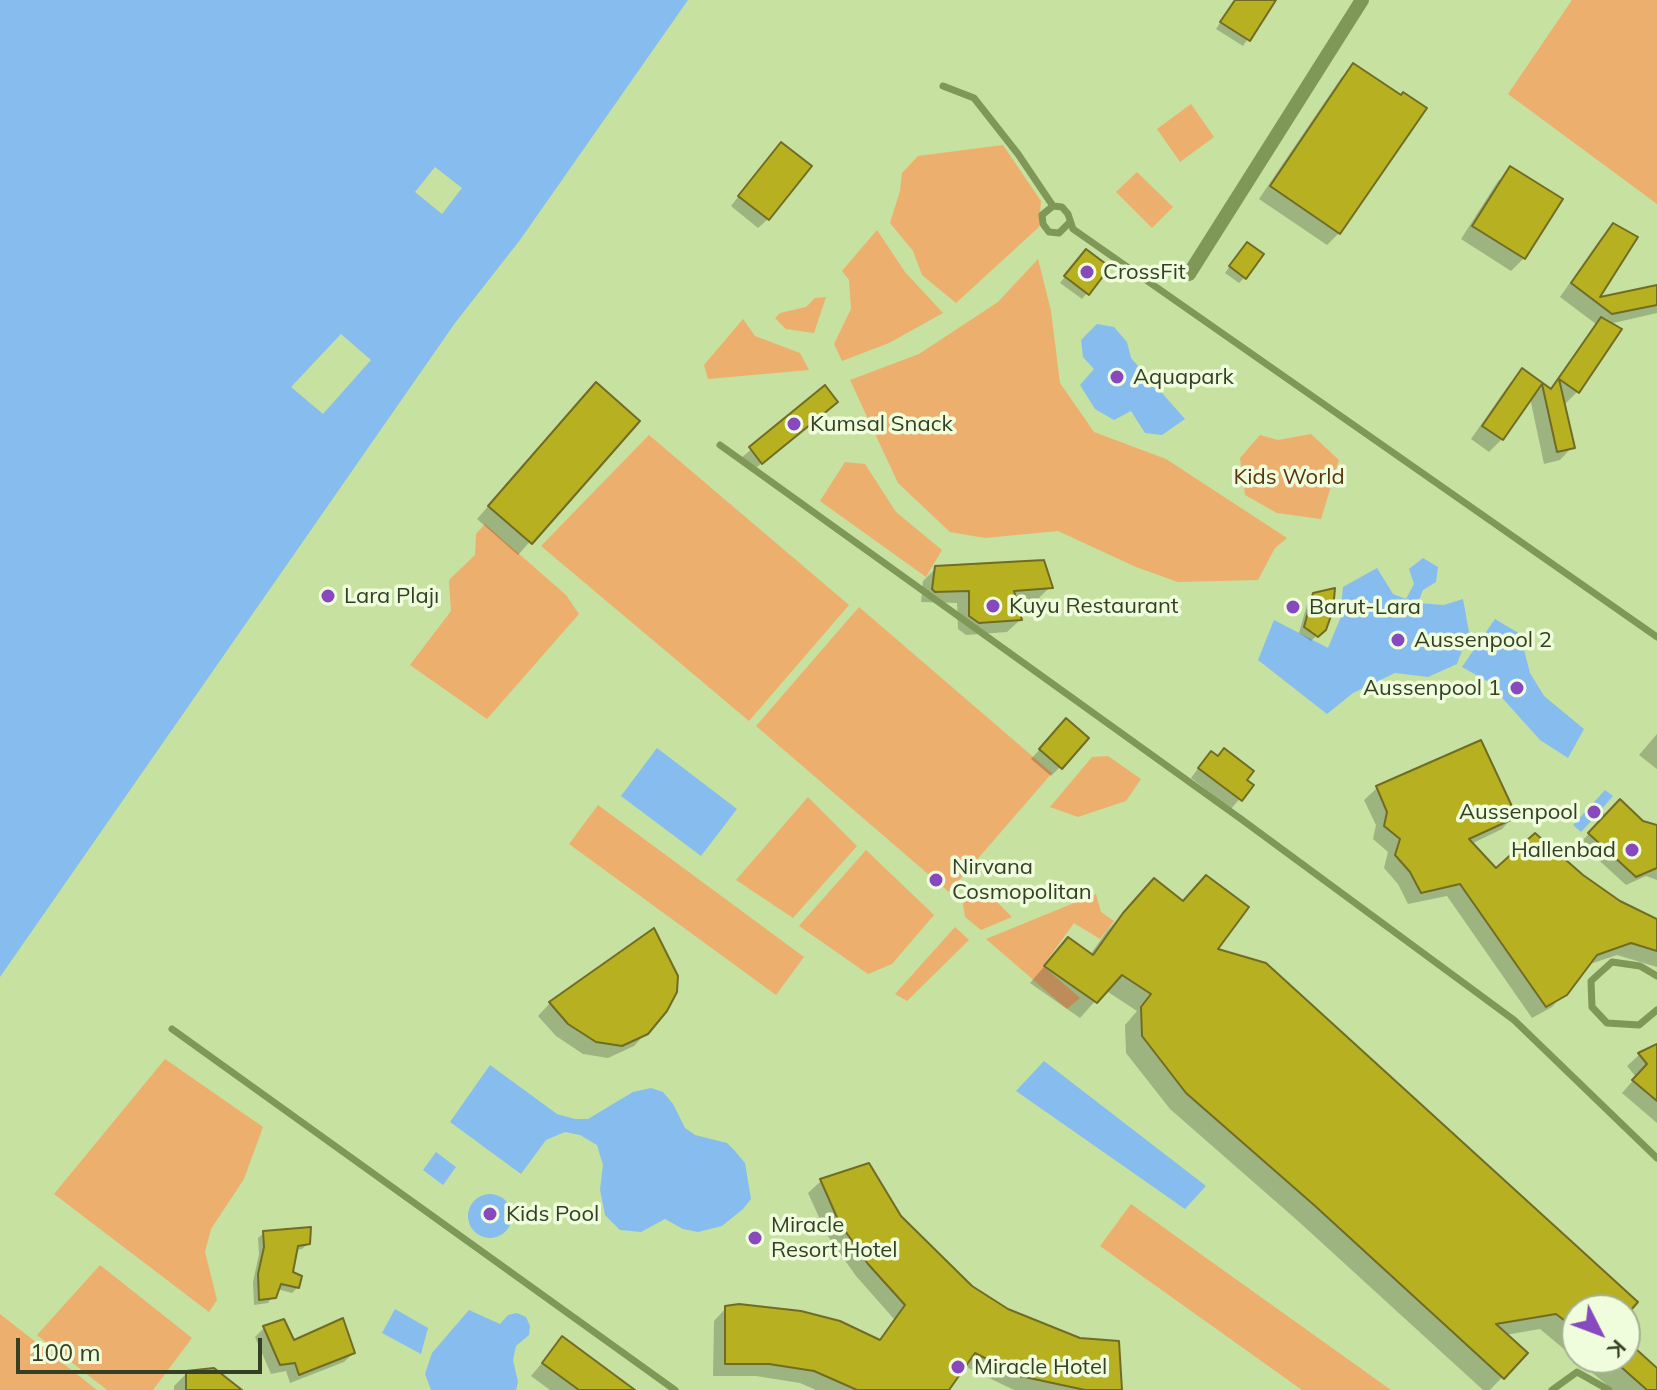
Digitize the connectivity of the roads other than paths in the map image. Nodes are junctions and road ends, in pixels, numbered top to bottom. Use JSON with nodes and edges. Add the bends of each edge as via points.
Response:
{"nodes":[{"id":1,"x":1362,"y":0,"type":"edge"},
{"id":2,"x":943,"y":86,"type":"dead end"},
{"id":3,"x":1053,"y":206,"type":"junction"},
{"id":4,"x":1069,"y":223,"type":"junction"},
{"id":5,"x":1189,"y":274,"type":"dead end"},
{"id":6,"x":720,"y":445,"type":"dead end"},
{"id":7,"x":1657,"y":637,"type":"edge"},
{"id":8,"x":1657,"y":976,"type":"edge"},
{"id":9,"x":1657,"y":1010,"type":"edge"},
{"id":10,"x":172,"y":1029,"type":"dead end"},
{"id":11,"x":1657,"y":1158,"type":"edge"},
{"id":12,"x":675,"y":1390,"type":"edge"},
{"id":13,"x":1552,"y":1390,"type":"edge"},
{"id":14,"x":1609,"y":1390,"type":"edge"}],
"edges":[{"from":1,"to":5,"type":"street"},
{"from":2,"to":3,"type":"lane","via":[[974,98]]},
{"from":3,"to":4,"type":"lane","via":[[1066,209]]},
{"from":3,"to":4,"type":"lane","via":[[1042,215],[1045,229],[1059,233]]},
{"from":4,"to":7,"type":"lane"},
{"from":6,"to":11,"type":"lane","via":[[1514,1020]]},
{"from":8,"to":9,"type":"lane","via":[[1640,966],[1612,962],[1591,981],[1592,1007],[1607,1023],[1639,1025]]},
{"from":10,"to":12,"type":"lane"},
{"from":13,"to":14,"type":"lane","via":[[1577,1372]]}]}
